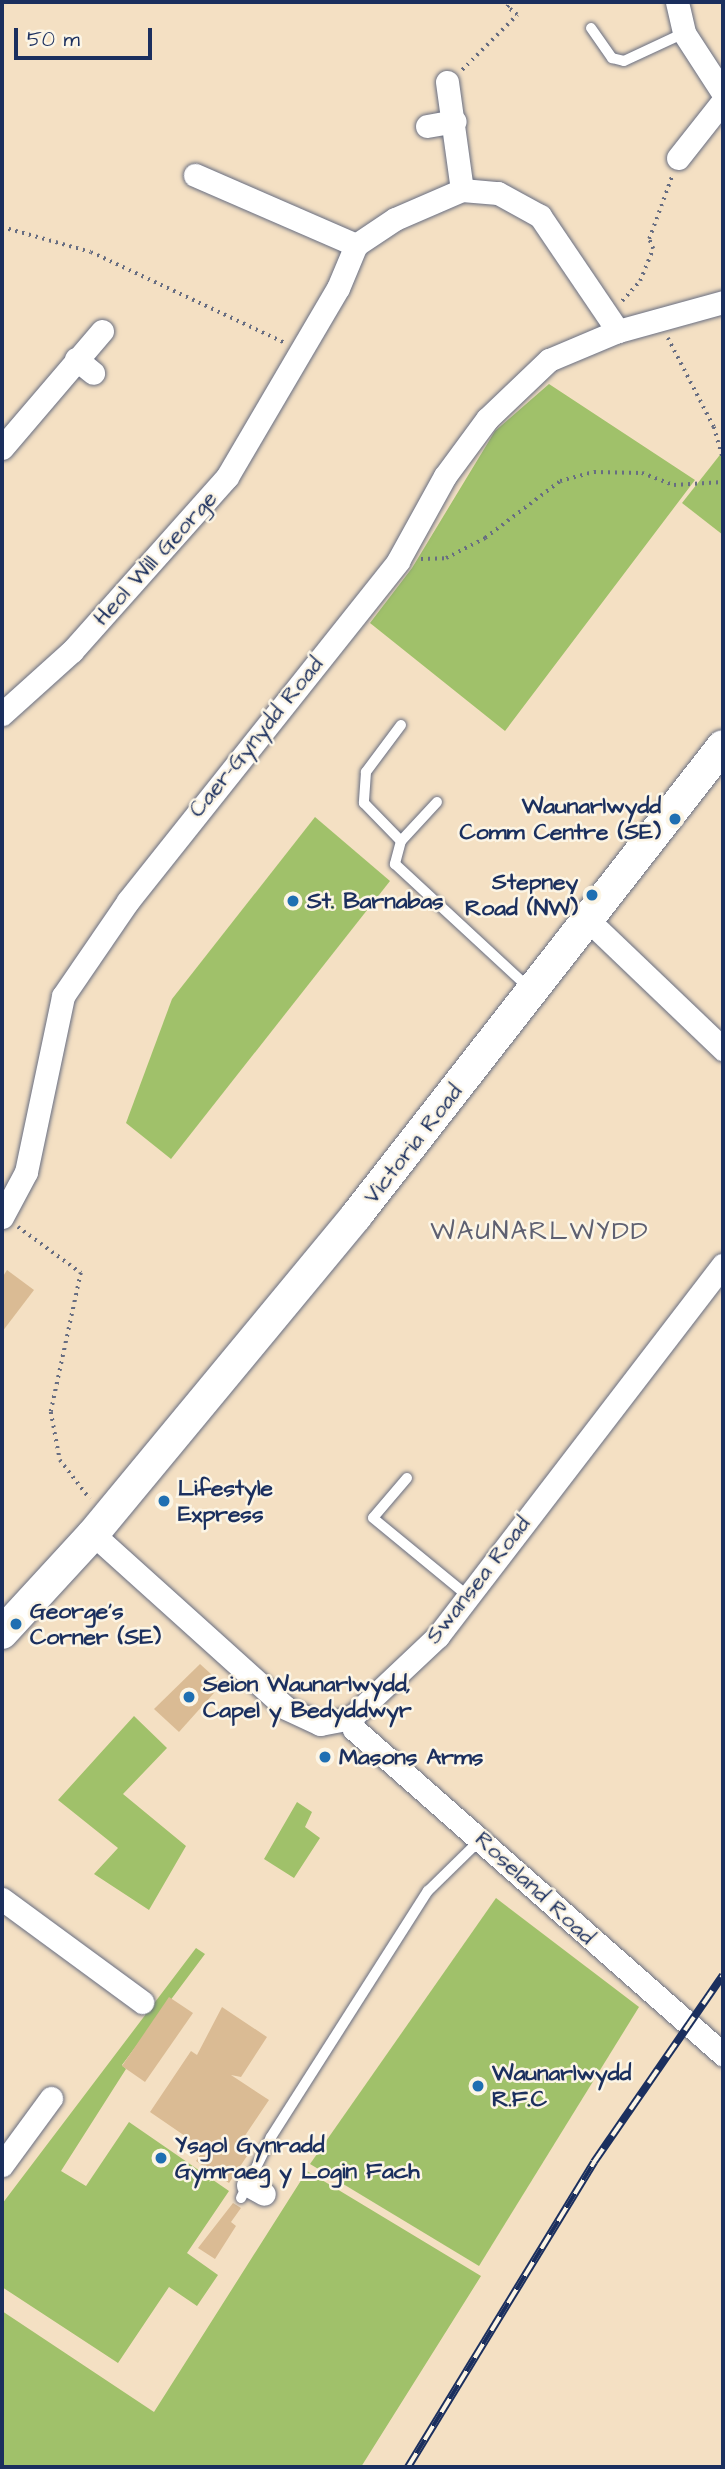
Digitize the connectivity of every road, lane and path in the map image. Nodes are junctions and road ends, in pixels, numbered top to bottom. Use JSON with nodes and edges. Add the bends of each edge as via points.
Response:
{"nodes":[{"id":1,"x":511,"y":2,"type":"edge"},
{"id":2,"x":677,"y":2,"type":"edge"},
{"id":3,"x":592,"y":28,"type":"dead end"},
{"id":4,"x":684,"y":33,"type":"junction"},
{"id":5,"x":447,"y":82,"type":"joint"},
{"id":6,"x":723,"y":93,"type":"edge"},
{"id":7,"x":723,"y":101,"type":"edge"},
{"id":8,"x":455,"y":121,"type":"junction"},
{"id":9,"x":427,"y":126,"type":"dead end"},
{"id":10,"x":678,"y":158,"type":"joint"},
{"id":11,"x":195,"y":175,"type":"dead end"},
{"id":12,"x":462,"y":190,"type":"junction"},
{"id":13,"x":2,"y":227,"type":"edge"},
{"id":14,"x":356,"y":245,"type":"junction"},
{"id":15,"x":723,"y":302,"type":"edge"},
{"id":16,"x":661,"y":320,"type":"junction"},
{"id":17,"x":612,"y":323,"type":"junction"},
{"id":18,"x":102,"y":331,"type":"dead end"},
{"id":19,"x":299,"y":350,"type":"junction"},
{"id":20,"x":2,"y":448,"type":"edge"},
{"id":21,"x":723,"y":459,"type":"edge"},
{"id":22,"x":723,"y":482,"type":"edge"},
{"id":23,"x":398,"y":561,"type":"junction"},
{"id":24,"x":2,"y":714,"type":"edge"},
{"id":25,"x":401,"y":725,"type":"dead end"},
{"id":26,"x":723,"y":746,"type":"edge"},
{"id":27,"x":437,"y":802,"type":"dead end"},
{"id":28,"x":401,"y":841,"type":"junction"},
{"id":29,"x":588,"y":920,"type":"junction"},
{"id":30,"x":533,"y":991,"type":"junction"},
{"id":31,"x":723,"y":1049,"type":"edge"},
{"id":32,"x":2,"y":1216,"type":"edge"},
{"id":33,"x":723,"y":1265,"type":"edge"},
{"id":34,"x":407,"y":1478,"type":"dead end"},
{"id":35,"x":100,"y":1526,"type":"junction"},
{"id":36,"x":468,"y":1596,"type":"junction"},
{"id":37,"x":2,"y":1633,"type":"edge"},
{"id":38,"x":351,"y":1718,"type":"junction"},
{"id":39,"x":482,"y":1838,"type":"junction"},
{"id":40,"x":2,"y":1899,"type":"edge"},
{"id":41,"x":133,"y":1988,"type":"dead end"},
{"id":42,"x":723,"y":2054,"type":"edge"},
{"id":43,"x":51,"y":2098,"type":"dead end"},
{"id":44,"x":4,"y":2157,"type":"edge"},
{"id":45,"x":251,"y":2193,"type":"dead end"}],
"edges":[{"from":1,"to":5,"type":"path","via":[[507,7],[517,15]]},
{"from":2,"to":4,"type":"street"},
{"from":3,"to":4,"type":"lane","via":[[612,58],[624,61]]},
{"from":4,"to":6,"type":"street"},
{"from":5,"to":8,"type":"street"},
{"from":7,"to":10,"type":"street"},
{"from":8,"to":9,"type":"street"},
{"from":8,"to":12,"type":"street"},
{"from":10,"to":17,"type":"path","via":[[640,281]]},
{"from":11,"to":14,"type":"street"},
{"from":12,"to":14,"type":"street","via":[[395,219]]},
{"from":12,"to":17,"type":"street","via":[[498,193],[540,216]]},
{"from":13,"to":19,"type":"path","via":[[91,252]]},
{"from":14,"to":19,"type":"street","name":"Heol Will George"},
{"from":15,"to":16,"type":"street","name":"Caer-Gynydd Road"},
{"from":16,"to":17,"type":"street","name":"Caer-Gynydd Road"},
{"from":16,"to":21,"type":"path","via":[[714,427]]},
{"from":17,"to":23,"type":"street","name":"Caer-Gynydd Road","via":[[549,360],[487,419],[445,476]]},
{"from":18,"to":20,"type":"street","via":[[85,366]]},
{"from":19,"to":24,"type":"street","name":"Heol Will George","via":[[280,379],[254,438],[227,477],[72,651]]},
{"from":22,"to":23,"type":"path","via":[[674,485],[642,473],[594,472],[561,481],[485,538],[446,558]]},
{"from":23,"to":32,"type":"street","name":"Caer-Gynydd Road","via":[[128,901],[63,996],[26,1172]]},
{"from":25,"to":28,"type":"lane","via":[[370,764],[361,792],[369,811]]},
{"from":26,"to":29,"type":"main road","name":"Victoria Road"},
{"from":27,"to":28,"type":"lane"},
{"from":28,"to":30,"type":"lane","via":[[395,864]]},
{"from":29,"to":30,"type":"main road","name":"Victoria Road"},
{"from":29,"to":31,"type":"street"},
{"from":30,"to":35,"type":"main road","name":"Victoria Road"},
{"from":32,"to":35,"type":"path","via":[[81,1273],[51,1412],[60,1460]]},
{"from":33,"to":36,"type":"street","name":"Swansea Road"},
{"from":34,"to":36,"type":"lane","via":[[373,1518]]},
{"from":35,"to":37,"type":"main road"},
{"from":35,"to":38,"type":"street","via":[[286,1708],[320,1724]]},
{"from":36,"to":38,"type":"street","name":"Swansea Road","via":[[438,1636]]},
{"from":38,"to":39,"type":"street","name":"Roseland Road","via":[[354,1729]]},
{"from":39,"to":42,"type":"street","name":"Roseland Road"},
{"from":39,"to":45,"type":"lane","via":[[428,1891],[271,2137]]},
{"from":40,"to":41,"type":"street"},
{"from":43,"to":44,"type":"street"}]}
